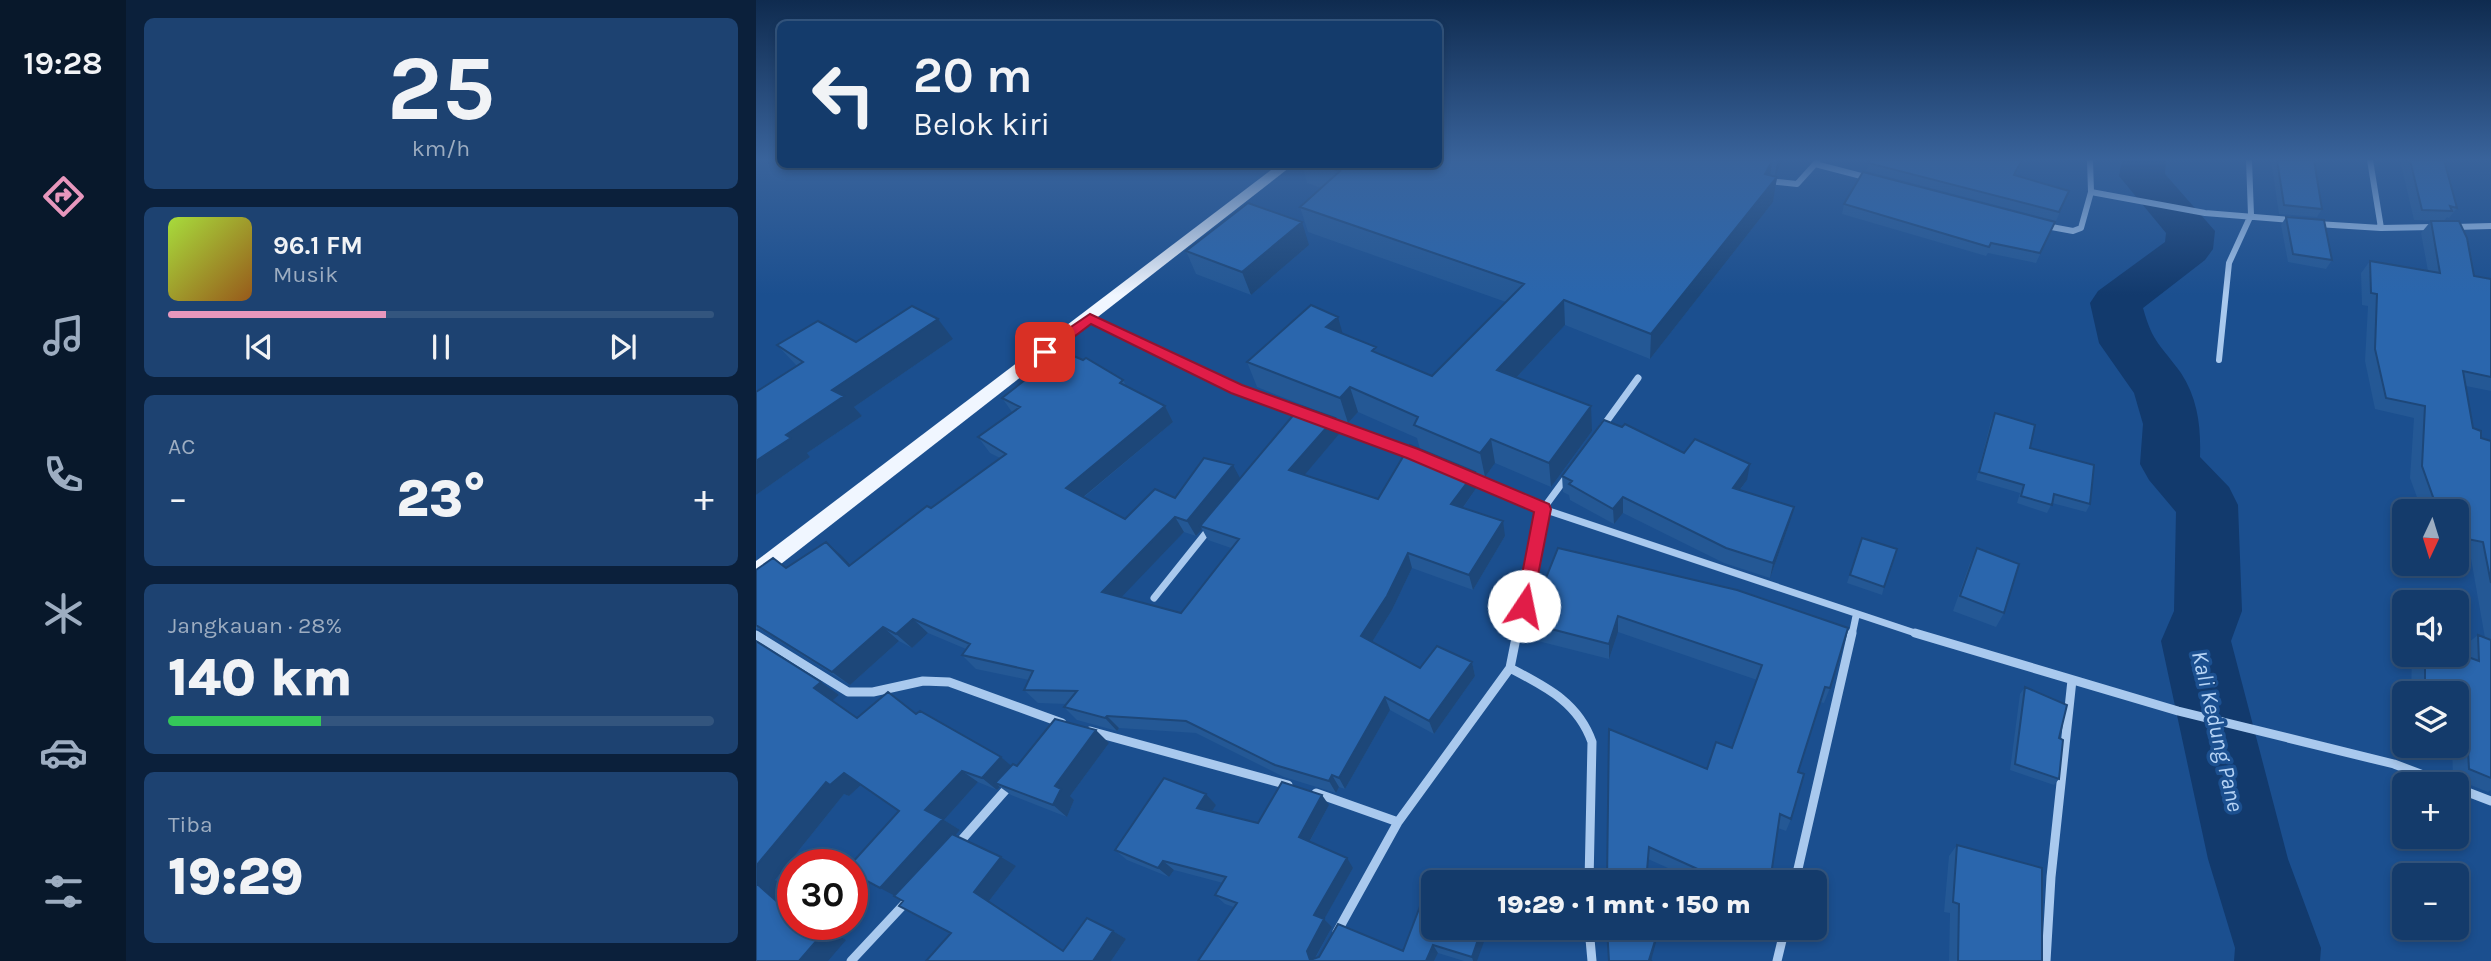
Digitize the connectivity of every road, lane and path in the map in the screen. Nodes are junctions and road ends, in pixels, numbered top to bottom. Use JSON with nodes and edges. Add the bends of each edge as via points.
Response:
{"nodes":[{"id":1,"x":1235,"y":205,"type":"edge"},
{"id":2,"x":2087,"y":205,"type":"edge"},
{"id":3,"x":2159,"y":205,"type":"edge"},
{"id":4,"x":2251,"y":205,"type":"edge"},
{"id":5,"x":2377,"y":205,"type":"edge"},
{"id":6,"x":2251,"y":215,"type":"junction"},
{"id":7,"x":2300,"y":222,"type":"edge"},
{"id":8,"x":2036,"y":223,"type":"edge"},
{"id":9,"x":2312,"y":223,"type":"edge"},
{"id":10,"x":2491,"y":226,"type":"edge"},
{"id":11,"x":2381,"y":228,"type":"junction"},
{"id":12,"x":1090,"y":318,"type":"junction"},
{"id":13,"x":2219,"y":360,"type":"dead end"},
{"id":14,"x":1638,"y":378,"type":"dead end"},
{"id":15,"x":1302,"y":413,"type":"junction"},
{"id":16,"x":1314,"y":418,"type":"edge"},
{"id":17,"x":1327,"y":422,"type":"edge"},
{"id":18,"x":1293,"y":424,"type":"edge"},
{"id":19,"x":1598,"y":433,"type":"edge"},
{"id":20,"x":1424,"y":458,"type":"edge"},
{"id":21,"x":1575,"y":465,"type":"edge"},
{"id":22,"x":1460,"y":474,"type":"edge"},
{"id":23,"x":1543,"y":509,"type":"junction"},
{"id":24,"x":1215,"y":522,"type":"edge"},
{"id":25,"x":756,"y":572,"type":"edge"},
{"id":26,"x":1154,"y":598,"type":"dead end"},
{"id":27,"x":1856,"y":616,"type":"junction"},
{"id":28,"x":756,"y":635,"type":"edge"},
{"id":29,"x":1510,"y":668,"type":"junction"},
{"id":30,"x":2072,"y":680,"type":"junction"},
{"id":31,"x":1066,"y":724,"type":"junction"},
{"id":32,"x":1057,"y":734,"type":"edge"},
{"id":33,"x":2415,"y":772,"type":"edge"},
{"id":34,"x":1021,"y":774,"type":"edge"},
{"id":35,"x":1297,"y":787,"type":"edge"},
{"id":36,"x":1310,"y":791,"type":"edge"},
{"id":37,"x":2469,"y":792,"type":"edge"},
{"id":38,"x":2491,"y":800,"type":"edge"},
{"id":39,"x":1398,"y":822,"type":"junction"},
{"id":40,"x":949,"y":855,"type":"edge"},
{"id":41,"x":1589,"y":870,"type":"edge"},
{"id":42,"x":1798,"y":870,"type":"edge"},
{"id":43,"x":913,"y":895,"type":"edge"},
{"id":44,"x":1334,"y":938,"type":"edge"},
{"id":45,"x":1590,"y":940,"type":"edge"},
{"id":46,"x":1782,"y":940,"type":"edge"},
{"id":47,"x":851,"y":961,"type":"edge"},
{"id":48,"x":1592,"y":961,"type":"edge"},
{"id":49,"x":1777,"y":961,"type":"edge"},
{"id":50,"x":2046,"y":961,"type":"edge"}],
"edges":[{"from":1,"to":12,"type":"main road"},
{"from":2,"to":8,"type":"street","via":[[2081,228],[2073,231]]},
{"from":3,"to":6,"type":"street"},
{"from":4,"to":6,"type":"street"},
{"from":5,"to":11,"type":"street"},
{"from":6,"to":7,"type":"street"},
{"from":6,"to":13,"type":"street","via":[[2229,263]]},
{"from":9,"to":11,"type":"street"},
{"from":10,"to":11,"type":"street"},
{"from":12,"to":15,"type":"street","via":[[1237,389]]},
{"from":12,"to":25,"type":"main road"},
{"from":14,"to":19,"type":"street"},
{"from":15,"to":16,"type":"street"},
{"from":15,"to":18,"type":"street"},
{"from":17,"to":20,"type":"street"},
{"from":21,"to":23,"type":"street"},
{"from":22,"to":23,"type":"street"},
{"from":23,"to":27,"type":"street"},
{"from":23,"to":29,"type":"street"},
{"from":24,"to":26,"type":"street"},
{"from":27,"to":30,"type":"street"},
{"from":27,"to":42,"type":"street"},
{"from":28,"to":31,"type":"street","via":[[848,692],[863,695],[932,678]]},
{"from":29,"to":39,"type":"street"},
{"from":29,"to":41,"type":"street","via":[[1573,706],[1588,725],[1592,742]]},
{"from":30,"to":33,"type":"street"},
{"from":30,"to":50,"type":"street"},
{"from":31,"to":32,"type":"street"},
{"from":31,"to":35,"type":"street"},
{"from":34,"to":40,"type":"street"},
{"from":36,"to":39,"type":"street"},
{"from":37,"to":38,"type":"street"},
{"from":39,"to":44,"type":"street"},
{"from":43,"to":47,"type":"street"},
{"from":45,"to":48,"type":"street"},
{"from":46,"to":49,"type":"street"}]}
